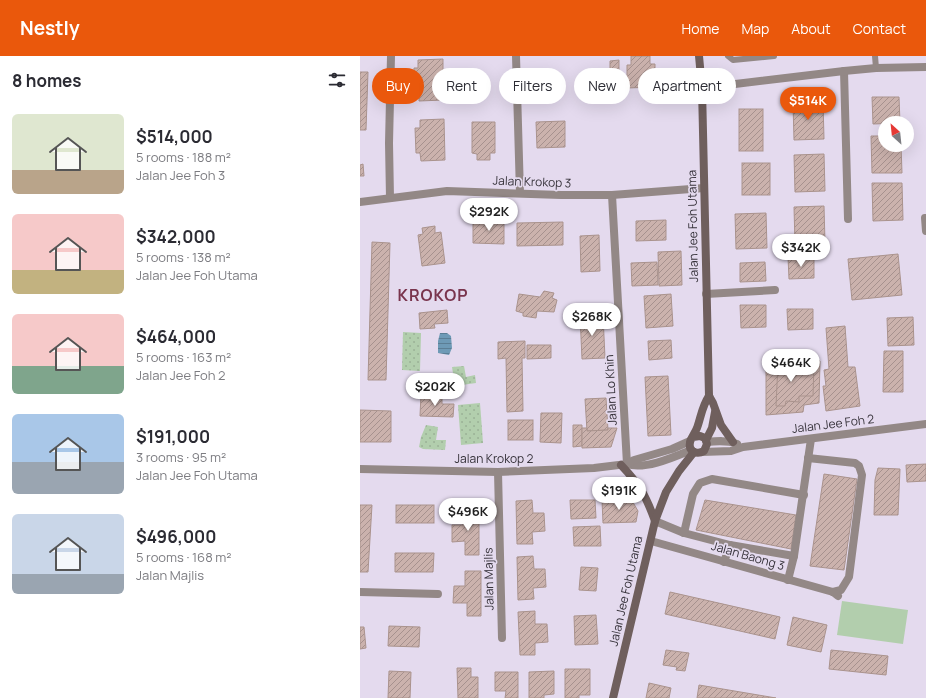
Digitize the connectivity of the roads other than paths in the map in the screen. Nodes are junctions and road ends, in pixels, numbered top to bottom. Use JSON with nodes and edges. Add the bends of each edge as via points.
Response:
{"nodes":[{"id":1,"x":391,"y":56,"type":"edge"},
{"id":2,"x":516,"y":56,"type":"edge"},
{"id":3,"x":699,"y":56,"type":"edge"},
{"id":4,"x":728,"y":56,"type":"edge"},
{"id":5,"x":774,"y":56,"type":"edge"},
{"id":6,"x":875,"y":56,"type":"edge"},
{"id":7,"x":700,"y":68,"type":"edge"},
{"id":8,"x":876,"y":68,"type":"junction"},
{"id":9,"x":926,"y":68,"type":"edge"},
{"id":10,"x":844,"y":71,"type":"junction"},
{"id":11,"x":736,"y":84,"type":"edge"},
{"id":12,"x":702,"y":104,"type":"edge"},
{"id":13,"x":704,"y":188,"type":"junction"},
{"id":14,"x":520,"y":193,"type":"junction"},
{"id":15,"x":612,"y":195,"type":"junction"},
{"id":16,"x":390,"y":198,"type":"junction"},
{"id":17,"x":360,"y":202,"type":"edge"},
{"id":18,"x":925,"y":218,"type":"dead end"},
{"id":19,"x":848,"y":220,"type":"dead end"},
{"id":20,"x":926,"y":231,"type":"edge"},
{"id":21,"x":775,"y":290,"type":"dead end"},
{"id":22,"x":706,"y":294,"type":"junction"},
{"id":23,"x":709,"y":396,"type":"junction"},
{"id":24,"x":715,"y":411,"type":"junction"},
{"id":25,"x":926,"y":424,"type":"edge"},
{"id":26,"x":811,"y":439,"type":"junction"},
{"id":27,"x":706,"y":441,"type":"junction"},
{"id":28,"x":733,"y":442,"type":"junction"},
{"id":29,"x":694,"y":447,"type":"junction"},
{"id":30,"x":743,"y":447,"type":"junction"},
{"id":31,"x":808,"y":458,"type":"junction"},
{"id":32,"x":624,"y":465,"type":"junction"},
{"id":33,"x":360,"y":468,"type":"edge"},
{"id":34,"x":498,"y":472,"type":"junction"},
{"id":35,"x":804,"y":495,"type":"junction"},
{"id":36,"x":655,"y":521,"type":"junction"},
{"id":37,"x":684,"y":534,"type":"junction"},
{"id":38,"x":651,"y":541,"type":"junction"},
{"id":39,"x":730,"y":545,"type":"junction"},
{"id":40,"x":794,"y":556,"type":"junction"},
{"id":41,"x":724,"y":562,"type":"junction"},
{"id":42,"x":788,"y":580,"type":"junction"},
{"id":43,"x":360,"y":592,"type":"edge"},
{"id":44,"x":438,"y":594,"type":"dead end"},
{"id":45,"x":502,"y":638,"type":"dead end"},
{"id":46,"x":614,"y":698,"type":"edge"}],
"edges":[{"from":1,"to":16,"type":"street"},
{"from":2,"to":14,"type":"street"},
{"from":3,"to":7,"type":"street","name":"Jalan Jee Foh Utama"},
{"from":4,"to":5,"type":"lane","via":[[733,60]]},
{"from":6,"to":8,"type":"lane"},
{"from":8,"to":9,"type":"street"},
{"from":8,"to":10,"type":"street"},
{"from":10,"to":11,"type":"street"},
{"from":10,"to":19,"type":"street"},
{"from":12,"to":13,"type":"street","name":"Jalan Jee Foh Utama"},
{"from":13,"to":15,"type":"street","name":"Jalan Krokop 3"},
{"from":13,"to":22,"type":"street","name":"Jalan Jee Foh Utama"},
{"from":14,"to":15,"type":"street","name":"Jalan Krokop 3"},
{"from":14,"to":16,"type":"street","name":"Jalan Krokop 3","via":[[447,191]]},
{"from":15,"to":32,"type":"street","name":"Jalan Lo Khin"},
{"from":16,"to":17,"type":"street","name":"Jalan Krokop 3"},
{"from":18,"to":20,"type":"street"},
{"from":21,"to":22,"type":"street"},
{"from":22,"to":23,"type":"street","name":"Jalan Jee Foh Utama"},
{"from":23,"to":24,"type":"street"},
{"from":23,"to":29,"type":"street","via":[[703,405]]},
{"from":24,"to":27,"type":"street","via":[[712,428]]},
{"from":24,"to":28,"type":"street"},
{"from":25,"to":26,"type":"street","name":"Jalan Jee Foh 2"},
{"from":26,"to":30,"type":"street","name":"Jalan Jee Foh 2"},
{"from":26,"to":31,"type":"street"},
{"from":27,"to":28,"type":"street"},
{"from":27,"to":29,"type":"street","via":[[706,449]]},
{"from":27,"to":29,"type":"street","via":[[700,436]]},
{"from":28,"to":30,"type":"street"},
{"from":29,"to":30,"type":"street","name":"Jalan Jee Foh 2","via":[[731,451]]},
{"from":29,"to":32,"type":"street","name":"Jalan Krokop 2","via":[[674,457],[649,464],[634,467]]},
{"from":29,"to":36,"type":"street","name":"Jalan Jee Foh Utama","via":[[666,492]]},
{"from":31,"to":35,"type":"street"},
{"from":31,"to":42,"type":"street","name":"Jalan Baong 3","via":[[855,463],[859,466],[862,475],[849,576],[836,594]]},
{"from":32,"to":34,"type":"street","name":"Jalan Krokop 2"},
{"from":32,"to":36,"type":"street","via":[[648,500]]},
{"from":33,"to":34,"type":"street","name":"Jalan Krokop 2"},
{"from":34,"to":45,"type":"street","name":"Jalan Majlis"},
{"from":35,"to":37,"type":"street","via":[[712,478],[700,483],[693,494]]},
{"from":35,"to":40,"type":"street"},
{"from":36,"to":37,"type":"street"},
{"from":36,"to":38,"type":"street","name":"Jalan Jee Foh Utama"},
{"from":37,"to":39,"type":"street"},
{"from":38,"to":41,"type":"street","name":"Jalan Baong 3"},
{"from":38,"to":46,"type":"street","name":"Jalan Jee Foh Utama"},
{"from":39,"to":40,"type":"street"},
{"from":39,"to":41,"type":"street"},
{"from":40,"to":42,"type":"street"},
{"from":41,"to":42,"type":"street","name":"Jalan Baong 3"},
{"from":43,"to":44,"type":"street"}]}
